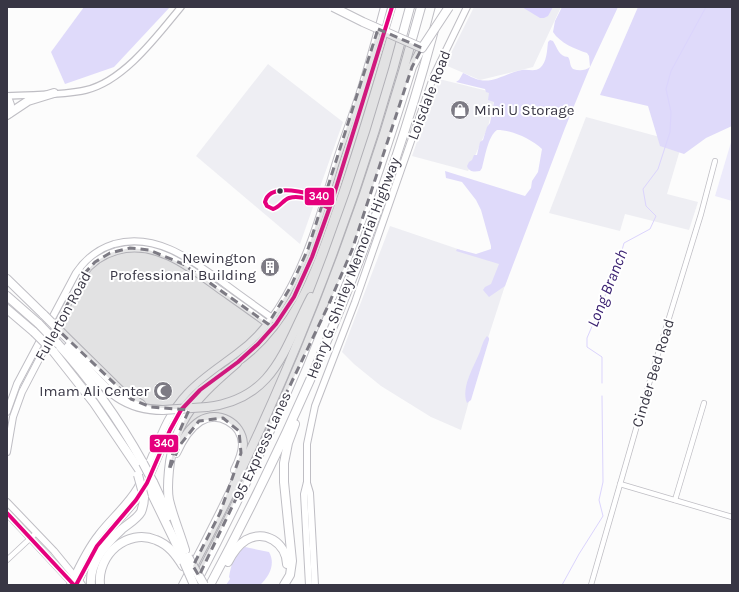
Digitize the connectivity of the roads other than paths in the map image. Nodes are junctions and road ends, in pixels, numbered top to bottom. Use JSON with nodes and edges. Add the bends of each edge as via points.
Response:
{"nodes":[{"id":1,"x":181,"y":7,"type":"edge"},
{"id":2,"x":333,"y":7,"type":"edge"},
{"id":3,"x":384,"y":7,"type":"edge"},
{"id":4,"x":392,"y":7,"type":"edge"},
{"id":5,"x":410,"y":7,"type":"edge"},
{"id":6,"x":421,"y":7,"type":"edge"},
{"id":7,"x":440,"y":7,"type":"edge"},
{"id":8,"x":449,"y":7,"type":"edge"},
{"id":9,"x":467,"y":7,"type":"edge"},
{"id":10,"x":422,"y":48,"type":"junction"},
{"id":11,"x":54,"y":93,"type":"junction"},
{"id":12,"x":7,"y":96,"type":"edge"},
{"id":13,"x":8,"y":114,"type":"edge"},
{"id":14,"x":716,"y":161,"type":"dead end"},
{"id":15,"x":330,"y":259,"type":"junction"},
{"id":16,"x":7,"y":278,"type":"edge"},
{"id":17,"x":7,"y":295,"type":"edge"},
{"id":18,"x":7,"y":309,"type":"edge"},
{"id":19,"x":272,"y":318,"type":"junction"},
{"id":20,"x":278,"y":322,"type":"junction"},
{"id":21,"x":267,"y":324,"type":"junction"},
{"id":22,"x":273,"y":328,"type":"junction"},
{"id":23,"x":60,"y":338,"type":"junction"},
{"id":24,"x":301,"y":359,"type":"junction"},
{"id":25,"x":237,"y":363,"type":"junction"},
{"id":26,"x":305,"y":391,"type":"junction"},
{"id":27,"x":704,"y":403,"type":"dead end"},
{"id":28,"x":7,"y":412,"type":"edge"},
{"id":29,"x":7,"y":452,"type":"edge"},
{"id":30,"x":169,"y":470,"type":"junction"},
{"id":31,"x":141,"y":473,"type":"junction"},
{"id":32,"x":307,"y":482,"type":"junction"},
{"id":33,"x":150,"y":484,"type":"junction"},
{"id":34,"x":620,"y":484,"type":"junction"},
{"id":35,"x":675,"y":500,"type":"junction"},
{"id":36,"x":7,"y":502,"type":"edge"},
{"id":37,"x":7,"y":513,"type":"edge"},
{"id":38,"x":220,"y":513,"type":"junction"},
{"id":39,"x":732,"y":517,"type":"edge"},
{"id":40,"x":36,"y":533,"type":"junction"},
{"id":41,"x":31,"y":538,"type":"junction"},
{"id":42,"x":185,"y":559,"type":"junction"},
{"id":43,"x":7,"y":560,"type":"edge"},
{"id":44,"x":192,"y":570,"type":"junction"},
{"id":45,"x":75,"y":583,"type":"edge"},
{"id":46,"x":91,"y":585,"type":"edge"},
{"id":47,"x":100,"y":585,"type":"edge"},
{"id":48,"x":179,"y":585,"type":"edge"},
{"id":49,"x":183,"y":585,"type":"edge"},
{"id":50,"x":194,"y":585,"type":"edge"},
{"id":51,"x":204,"y":585,"type":"edge"},
{"id":52,"x":210,"y":585,"type":"edge"},
{"id":53,"x":278,"y":585,"type":"edge"},
{"id":54,"x":284,"y":585,"type":"edge"},
{"id":55,"x":309,"y":585,"type":"edge"},
{"id":56,"x":315,"y":585,"type":"edge"},
{"id":57,"x":591,"y":585,"type":"edge"}],
"edges":[{"from":1,"to":11,"type":"street","via":[[119,74],[87,90]]},
{"from":2,"to":10,"type":"highway","bridge":true},
{"from":3,"to":19,"type":"main road","via":[[359,96],[311,241],[296,278]]},
{"from":4,"to":20,"type":"main road","via":[[312,260],[294,297]]},
{"from":5,"to":15,"type":"highway","name":"Henry G. Shirley Memorial Highway","via":[[379,114]]},
{"from":6,"to":24,"type":"highway","name":"95 Express Lanes","via":[[374,164],[327,296]]},
{"from":7,"to":26,"type":"highway","name":"Henry G. Shirley Memorial Highway","via":[[417,90],[384,190],[345,297]]},
{"from":8,"to":10,"type":"highway","bridge":true},
{"from":9,"to":32,"type":"main road","name":"Loisdale Road","via":[[432,81],[354,305],[315,406],[308,444]]},
{"from":10,"to":24,"type":"highway","via":[[412,67],[352,250]]},
{"from":11,"to":12,"type":"street"},
{"from":11,"to":13,"type":"highway","via":[[28,101]]},
{"from":12,"to":13,"type":"highway","via":[[10,105]]},
{"from":14,"to":34,"type":"street","name":"Cinder Bed Road"},
{"from":15,"to":23,"type":"highway","bridge":true,"via":[[288,347],[269,376],[253,391],[226,404],[177,409],[144,405],[128,397]]},
{"from":15,"to":38,"type":"highway","name":"Henry G. Shirley Memorial Highway","via":[[280,385]]},
{"from":16,"to":23,"type":"highway","bridge":true,"via":[[44,315]]},
{"from":17,"to":23,"type":"highway","bridge":true,"via":[[39,324]]},
{"from":18,"to":31,"type":"highway","bridge":true,"via":[[53,351],[86,392]]},
{"from":19,"to":20,"type":"main road","name":"Fullerton Road"},
{"from":19,"to":21,"type":"main road"},
{"from":19,"to":28,"type":"main road","name":"Fullerton Road","via":[[174,251],[141,241],[112,245],[86,260],[76,273],[17,384]]},
{"from":20,"to":22,"type":"main road"},
{"from":21,"to":22,"type":"main road","name":"Fullerton Road"},
{"from":21,"to":29,"type":"main road","name":"Fullerton Road","via":[[193,270],[168,256],[139,248],[106,254],[83,275],[25,385],[15,411]]},
{"from":21,"to":31,"type":"main road","via":[[254,339],[202,378],[178,403],[161,430]]},
{"from":22,"to":25,"type":"main road"},
{"from":23,"to":33,"type":"highway","bridge":true,"via":[[144,463]]},
{"from":24,"to":50,"type":"highway","name":"95 Express Lanes","via":[[249,477]]},
{"from":25,"to":30,"type":"highway","via":[[206,390],[190,409],[178,433]]},
{"from":25,"to":33,"type":"main road","via":[[213,379],[186,403],[171,428]]},
{"from":26,"to":52,"type":"highway","name":"Henry G. Shirley Memorial Highway"},
{"from":26,"to":54,"type":"highway","via":[[285,458],[284,482],[292,561],[290,575]]},
{"from":27,"to":35,"type":"street"},
{"from":30,"to":38,"type":"highway","via":[[180,445],[196,424],[206,418],[216,417],[234,424],[241,436],[243,447]]},
{"from":30,"to":42,"type":"highway","via":[[169,500]]},
{"from":31,"to":33,"type":"highway"},
{"from":31,"to":45,"type":"main road","via":[[136,489],[97,535],[87,551]]},
{"from":31,"to":46,"type":"highway","bridge":true,"via":[[143,507],[97,559]]},
{"from":32,"to":55,"type":"main road","name":"Loisdale Road","via":[[304,494]]},
{"from":32,"to":56,"type":"main road","name":"Loisdale Road","via":[[310,493]]},
{"from":33,"to":42,"type":"highway"},
{"from":33,"to":42,"type":"highway"},
{"from":33,"to":45,"type":"main road","via":[[97,546]]},
{"from":34,"to":35,"type":"street"},
{"from":34,"to":57,"type":"street","name":"Cinder Bed Road"},
{"from":35,"to":39,"type":"street"},
{"from":36,"to":40,"type":"main road"},
{"from":37,"to":41,"type":"main road"},
{"from":38,"to":44,"type":"highway","name":"Henry G. Shirley Memorial Highway"},
{"from":40,"to":41,"type":"street"},
{"from":40,"to":45,"type":"main road"},
{"from":41,"to":43,"type":"street"},
{"from":41,"to":45,"type":"main road"},
{"from":42,"to":47,"type":"highway","via":[[160,542],[149,538],[131,539],[116,546],[106,557],[100,572]]},
{"from":42,"to":50,"type":"highway","bridge":true},
{"from":42,"to":51,"type":"highway","bridge":true},
{"from":44,"to":48,"type":"highway"},
{"from":44,"to":49,"type":"highway","name":"Henry G. Shirley Memorial Highway"},
{"from":52,"to":53,"type":"highway","via":[[239,546],[247,539],[260,536],[273,540],[285,552],[287,570]]}]}
